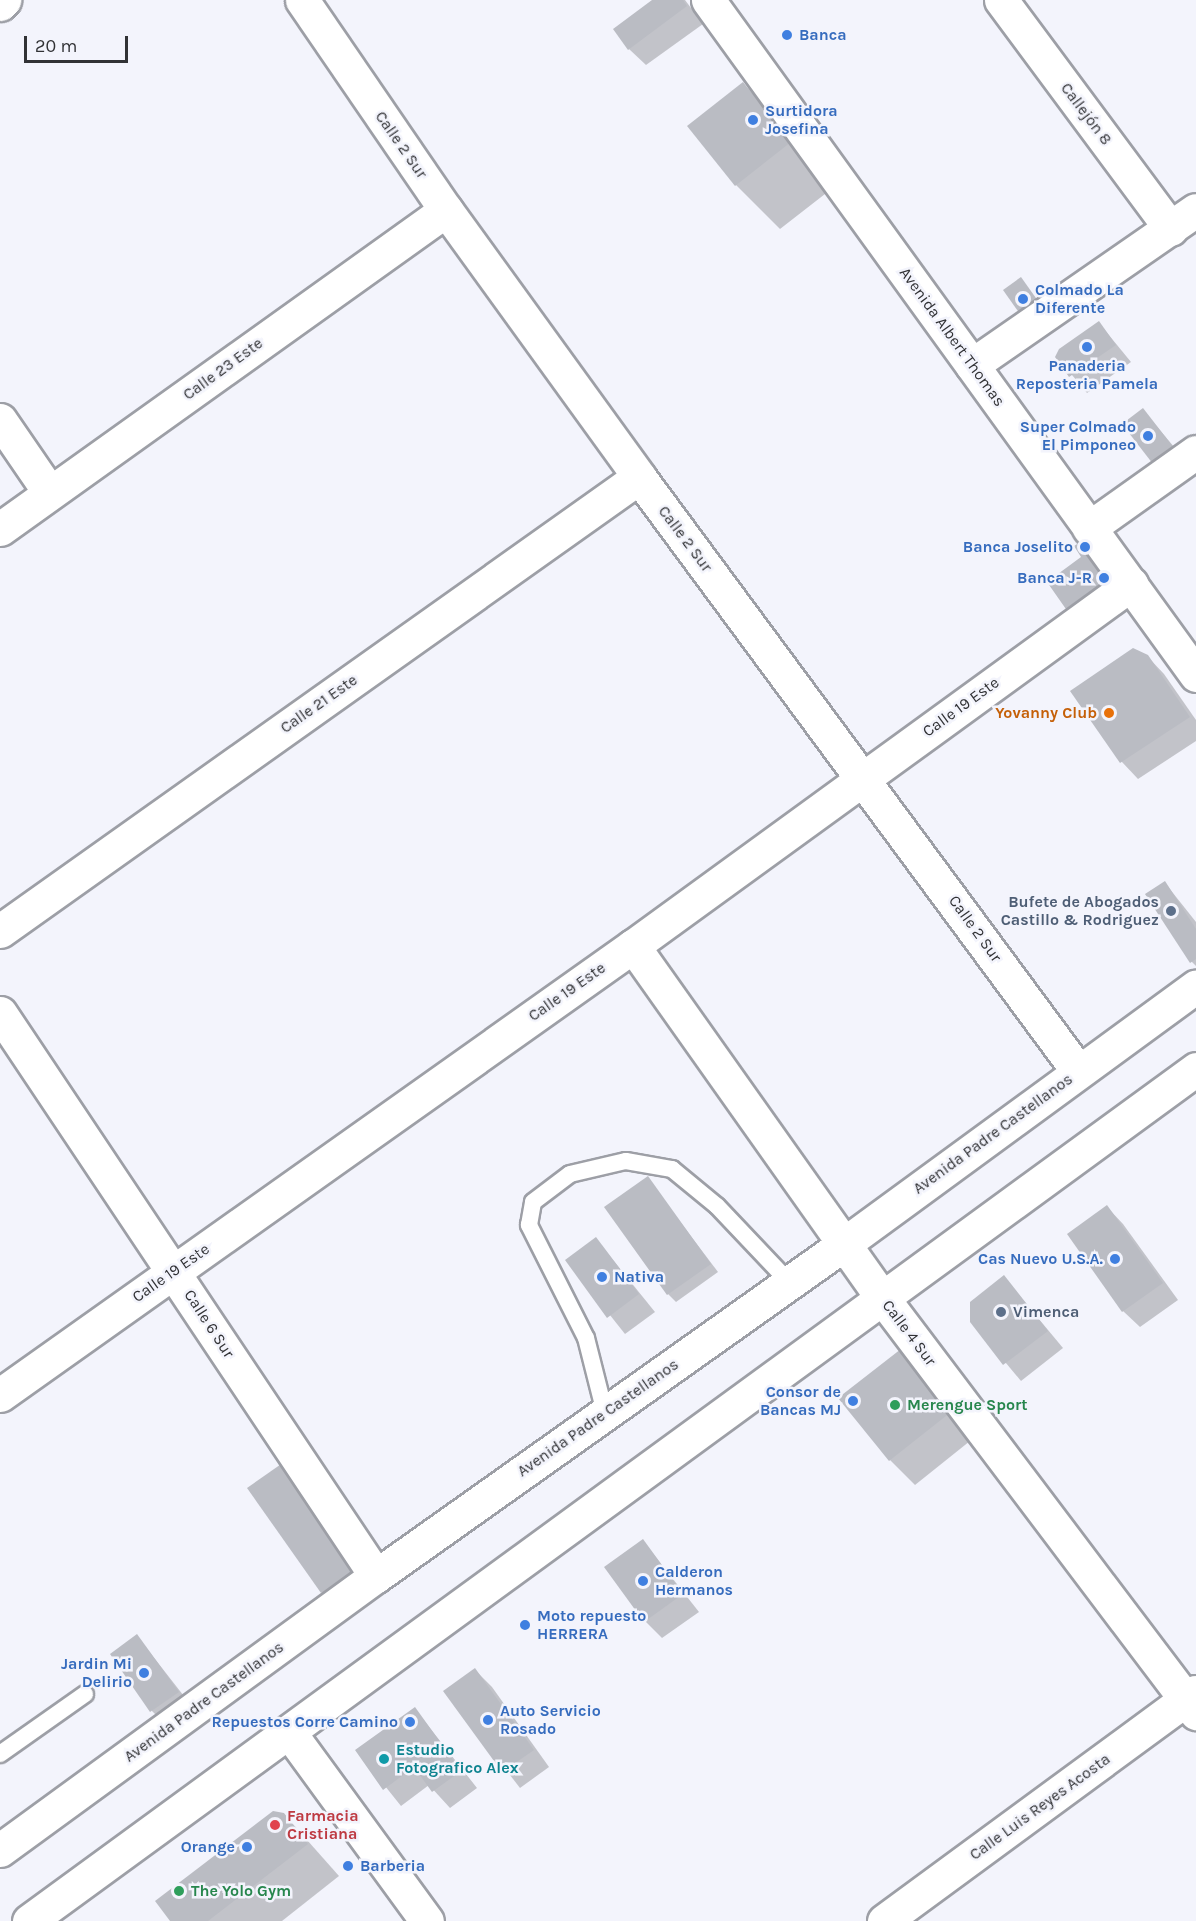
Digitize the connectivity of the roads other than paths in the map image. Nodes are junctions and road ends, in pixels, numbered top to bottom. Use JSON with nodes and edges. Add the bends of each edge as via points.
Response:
{"nodes":[{"id":1,"x":4,"y":0,"type":"edge"},
{"id":2,"x":302,"y":0,"type":"edge"},
{"id":3,"x":708,"y":0,"type":"edge"},
{"id":4,"x":1001,"y":0,"type":"edge"},
{"id":5,"x":0,"y":4,"type":"edge"},
{"id":6,"x":446,"y":210,"type":"junction"},
{"id":7,"x":1183,"y":220,"type":"edge"},
{"id":8,"x":972,"y":365,"type":"junction"},
{"id":9,"x":0,"y":420,"type":"edge"},
{"id":10,"x":1196,"y":452,"type":"edge"},
{"id":11,"x":639,"y":477,"type":"junction"},
{"id":12,"x":50,"y":493,"type":"junction"},
{"id":13,"x":1089,"y":528,"type":"junction"},
{"id":14,"x":0,"y":529,"type":"edge"},
{"id":15,"x":1131,"y":584,"type":"junction"},
{"id":16,"x":1196,"y":675,"type":"edge"},
{"id":17,"x":864,"y":777,"type":"junction"},
{"id":18,"x":0,"y":931,"type":"edge"},
{"id":19,"x":633,"y":946,"type":"junction"},
{"id":20,"x":1196,"y":986,"type":"edge"},
{"id":21,"x":0,"y":1013,"type":"edge"},
{"id":22,"x":1196,"y":1069,"type":"edge"},
{"id":23,"x":1078,"y":1071,"type":"junction"},
{"id":24,"x":844,"y":1244,"type":"junction"},
{"id":25,"x":174,"y":1271,"type":"junction"},
{"id":26,"x":790,"y":1282,"type":"junction"},
{"id":27,"x":881,"y":1296,"type":"junction"},
{"id":28,"x":0,"y":1395,"type":"edge"},
{"id":29,"x":605,"y":1413,"type":"junction"},
{"id":30,"x":376,"y":1576,"type":"junction"},
{"id":31,"x":85,"y":1694,"type":"dead end"},
{"id":32,"x":1193,"y":1702,"type":"edge"},
{"id":33,"x":289,"y":1732,"type":"junction"},
{"id":34,"x":0,"y":1754,"type":"edge"},
{"id":35,"x":0,"y":1850,"type":"edge"},
{"id":36,"x":29,"y":1921,"type":"edge"},
{"id":37,"x":427,"y":1921,"type":"edge"},
{"id":38,"x":884,"y":1921,"type":"edge"}],
"edges":[{"from":1,"to":5,"type":"street"},
{"from":2,"to":6,"type":"street","name":"Calle 2 Sur"},
{"from":3,"to":8,"type":"street","name":"Avenida Albert Thomas"},
{"from":4,"to":7,"type":"street","name":"Callejón 8"},
{"from":6,"to":11,"type":"street","name":"Calle 2 Sur"},
{"from":6,"to":12,"type":"street","name":"Calle 23 Este"},
{"from":7,"to":8,"type":"street"},
{"from":8,"to":13,"type":"street","name":"Avenida Albert Thomas"},
{"from":9,"to":12,"type":"street"},
{"from":10,"to":13,"type":"street"},
{"from":11,"to":17,"type":"street","name":"Calle 2 Sur"},
{"from":11,"to":18,"type":"street","name":"Calle 21 Este"},
{"from":12,"to":14,"type":"street","name":"Calle 23 Este"},
{"from":13,"to":15,"type":"street","name":"Avenida Albert Thomas"},
{"from":15,"to":16,"type":"street","name":"Avenida Albert Thomas"},
{"from":15,"to":17,"type":"street","name":"Calle 19 Este"},
{"from":17,"to":19,"type":"street","name":"Calle 19 Este"},
{"from":17,"to":23,"type":"street","name":"Calle 2 Sur"},
{"from":19,"to":24,"type":"street","name":"Calle 4 Sur"},
{"from":19,"to":25,"type":"street","name":"Calle 19 Este"},
{"from":20,"to":23,"type":"street","name":"Avenida Padre Castellanos"},
{"from":21,"to":25,"type":"street","name":"Calle 6 Sur"},
{"from":22,"to":27,"type":"street"},
{"from":23,"to":24,"type":"street","name":"Avenida Padre Castellanos"},
{"from":24,"to":26,"type":"street","name":"Avenida Padre Castellanos"},
{"from":24,"to":27,"type":"street","name":"Calle 4 Sur"},
{"from":25,"to":28,"type":"street","name":"Calle 19 Este"},
{"from":25,"to":30,"type":"street","name":"Calle 6 Sur"},
{"from":26,"to":29,"type":"street","name":"Avenida Padre Castellanos"},
{"from":26,"to":29,"type":"lane","via":[[717,1206],[672,1169],[626,1161],[570,1174],[533,1202],[529,1225],[586,1338]]},
{"from":27,"to":32,"type":"street","name":"Calle 4 Sur"},
{"from":27,"to":33,"type":"street"},
{"from":29,"to":30,"type":"street","name":"Avenida Padre Castellanos"},
{"from":30,"to":35,"type":"street","name":"Avenida Padre Castellanos"},
{"from":31,"to":34,"type":"lane"},
{"from":32,"to":38,"type":"street","name":"Calle Luis Reyes Acosta"},
{"from":33,"to":36,"type":"street"},
{"from":33,"to":37,"type":"street"}]}
